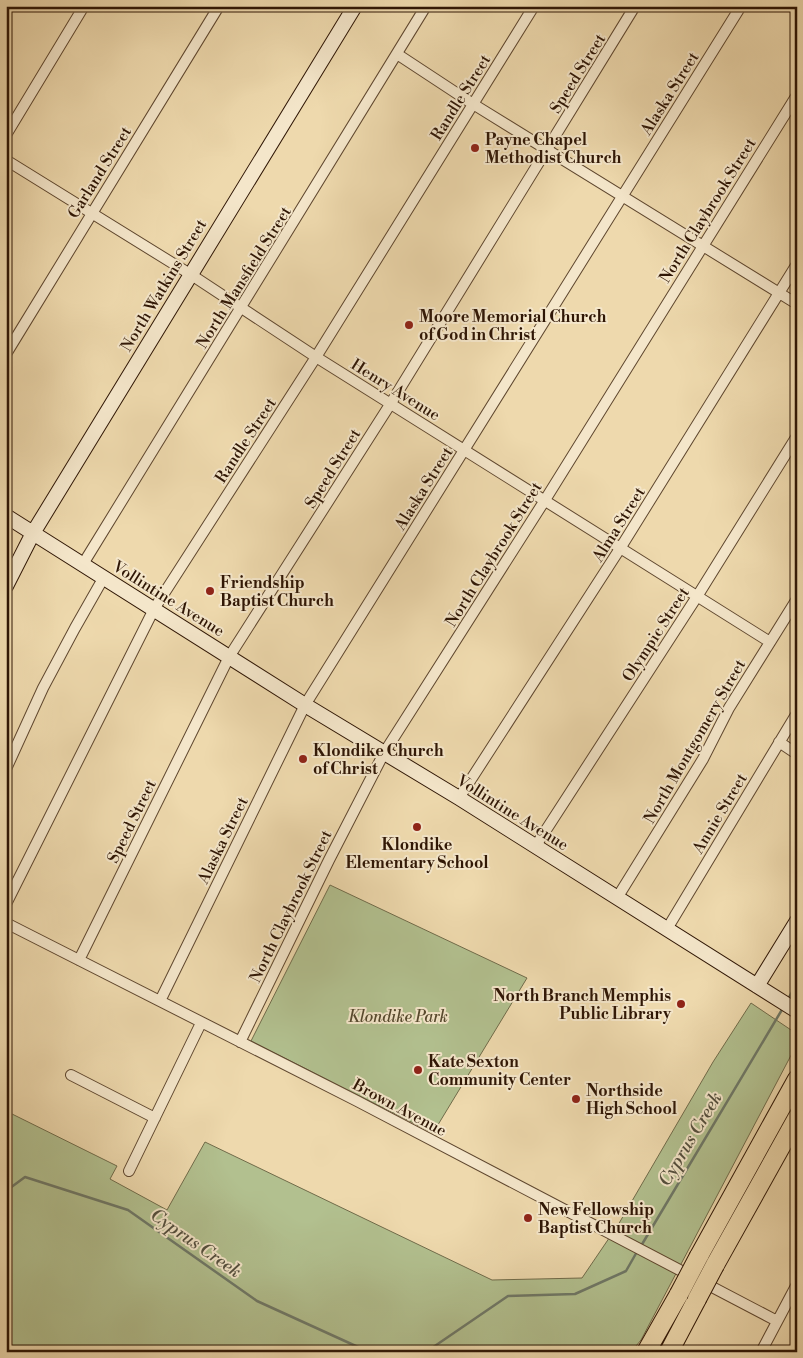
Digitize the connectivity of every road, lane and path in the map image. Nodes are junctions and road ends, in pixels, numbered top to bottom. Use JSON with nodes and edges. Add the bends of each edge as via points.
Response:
{"nodes":[{"id":1,"x":84,"y":6,"type":"edge"},
{"id":2,"x":219,"y":6,"type":"edge"},
{"id":3,"x":355,"y":6,"type":"edge"},
{"id":4,"x":426,"y":6,"type":"edge"},
{"id":5,"x":534,"y":6,"type":"edge"},
{"id":6,"x":635,"y":6,"type":"edge"},
{"id":7,"x":741,"y":6,"type":"edge"},
{"id":8,"x":397,"y":54,"type":"junction"},
{"id":9,"x":797,"y":95,"type":"edge"},
{"id":10,"x":474,"y":104,"type":"junction"},
{"id":11,"x":6,"y":135,"type":"edge"},
{"id":12,"x":547,"y":150,"type":"junction"},
{"id":13,"x":6,"y":160,"type":"edge"},
{"id":14,"x":623,"y":196,"type":"junction"},
{"id":15,"x":92,"y":212,"type":"junction"},
{"id":16,"x":703,"y":246,"type":"junction"},
{"id":17,"x":797,"y":264,"type":"edge"},
{"id":18,"x":190,"y":274,"type":"junction"},
{"id":19,"x":779,"y":293,"type":"junction"},
{"id":20,"x":797,"y":304,"type":"edge"},
{"id":21,"x":241,"y":309,"type":"junction"},
{"id":22,"x":6,"y":354,"type":"edge"},
{"id":23,"x":316,"y":357,"type":"junction"},
{"id":24,"x":391,"y":403,"type":"junction"},
{"id":25,"x":797,"y":436,"type":"edge"},
{"id":26,"x":465,"y":450,"type":"junction"},
{"id":27,"x":545,"y":500,"type":"junction"},
{"id":28,"x":6,"y":516,"type":"edge"},
{"id":29,"x":33,"y":532,"type":"junction"},
{"id":30,"x":622,"y":548,"type":"junction"},
{"id":31,"x":83,"y":564,"type":"junction"},
{"id":32,"x":104,"y":577,"type":"junction"},
{"id":33,"x":6,"y":586,"type":"edge"},
{"id":34,"x":698,"y":595,"type":"junction"},
{"id":35,"x":797,"y":599,"type":"edge"},
{"id":36,"x":154,"y":608,"type":"junction"},
{"id":37,"x":770,"y":642,"type":"junction"},
{"id":38,"x":229,"y":657,"type":"junction"},
{"id":39,"x":304,"y":705,"type":"junction"},
{"id":40,"x":797,"y":713,"type":"edge"},
{"id":41,"x":779,"y":742,"type":"junction"},
{"id":42,"x":384,"y":753,"type":"junction"},
{"id":43,"x":797,"y":754,"type":"edge"},
{"id":44,"x":6,"y":769,"type":"edge"},
{"id":45,"x":459,"y":798,"type":"junction"},
{"id":46,"x":535,"y":846,"type":"junction"},
{"id":47,"x":617,"y":898,"type":"junction"},
{"id":48,"x":6,"y":904,"type":"edge"},
{"id":49,"x":797,"y":921,"type":"edge"},
{"id":50,"x":6,"y":923,"type":"edge"},
{"id":51,"x":667,"y":929,"type":"junction"},
{"id":52,"x":79,"y":960,"type":"junction"},
{"id":53,"x":757,"y":986,"type":"junction"},
{"id":54,"x":160,"y":1001,"type":"junction"},
{"id":55,"x":795,"y":1010,"type":"edge"},
{"id":56,"x":202,"y":1023,"type":"junction"},
{"id":57,"x":240,"y":1042,"type":"junction"},
{"id":58,"x":71,"y":1075,"type":"dead end"},
{"id":59,"x":797,"y":1079,"type":"edge"},
{"id":60,"x":156,"y":1118,"type":"junction"},
{"id":61,"x":797,"y":1118,"type":"edge"},
{"id":62,"x":129,"y":1171,"type":"dead end"},
{"id":63,"x":797,"y":1284,"type":"edge"},
{"id":64,"x":685,"y":1321,"type":"junction"},
{"id":65,"x":777,"y":1321,"type":"junction"},
{"id":66,"x":646,"y":1352,"type":"edge"},
{"id":67,"x":668,"y":1352,"type":"edge"},
{"id":68,"x":673,"y":1352,"type":"edge"},
{"id":69,"x":761,"y":1352,"type":"edge"}],
"edges":[{"from":1,"to":11,"type":"street"},
{"from":2,"to":15,"type":"street","name":"Garland Street"},
{"from":3,"to":18,"type":"street","name":"North Watkins Street"},
{"from":4,"to":8,"type":"street","name":"North Mansfield Street"},
{"from":5,"to":10,"type":"street","name":"Randle Street"},
{"from":6,"to":12,"type":"street","name":"Speed Street"},
{"from":7,"to":14,"type":"street","name":"Alaska Street"},
{"from":8,"to":10,"type":"street"},
{"from":8,"to":21,"type":"street","name":"North Mansfield Street"},
{"from":9,"to":16,"type":"street","name":"North Claybrook Street"},
{"from":10,"to":12,"type":"street"},
{"from":10,"to":23,"type":"street","name":"Randle Street"},
{"from":12,"to":14,"type":"street"},
{"from":12,"to":24,"type":"street","name":"Speed Street"},
{"from":13,"to":15,"type":"street","name":"Henry Avenue"},
{"from":14,"to":16,"type":"street"},
{"from":14,"to":26,"type":"street","name":"Alaska Street"},
{"from":15,"to":18,"type":"street","name":"Henry Avenue"},
{"from":15,"to":22,"type":"street","name":"Garland Street"},
{"from":16,"to":19,"type":"street"},
{"from":16,"to":27,"type":"street","name":"North Claybrook Street"},
{"from":17,"to":19,"type":"street","name":"Alma Street"},
{"from":18,"to":21,"type":"street","name":"Henry Avenue"},
{"from":18,"to":29,"type":"street","name":"North Watkins Street"},
{"from":19,"to":20,"type":"street"},
{"from":19,"to":30,"type":"street","name":"Alma Street"},
{"from":21,"to":23,"type":"street","name":"Henry Avenue"},
{"from":21,"to":31,"type":"street","name":"North Mansfield Street"},
{"from":23,"to":24,"type":"street","name":"Henry Avenue"},
{"from":23,"to":36,"type":"street","name":"Randle Street"},
{"from":24,"to":26,"type":"street","name":"Henry Avenue"},
{"from":24,"to":38,"type":"street","name":"Speed Street"},
{"from":25,"to":34,"type":"street","name":"Olympic Street"},
{"from":26,"to":27,"type":"street","name":"Henry Avenue"},
{"from":26,"to":39,"type":"street","name":"Alaska Street"},
{"from":27,"to":30,"type":"street","name":"Henry Avenue"},
{"from":27,"to":42,"type":"street","name":"North Claybrook Street"},
{"from":28,"to":29,"type":"street","name":"Vollintine Avenue"},
{"from":29,"to":31,"type":"street","name":"Vollintine Avenue"},
{"from":29,"to":33,"type":"street","name":"North Watkins Street"},
{"from":30,"to":34,"type":"street","name":"Henry Avenue"},
{"from":30,"to":45,"type":"street","name":"Alma Street"},
{"from":31,"to":32,"type":"street","name":"Vollintine Avenue"},
{"from":32,"to":36,"type":"street","name":"Vollintine Avenue"},
{"from":32,"to":44,"type":"street","via":[[43,688]]},
{"from":34,"to":37,"type":"street","name":"Henry Avenue"},
{"from":34,"to":46,"type":"street","name":"Olympic Street"},
{"from":35,"to":37,"type":"street","name":"North Montgomery Street"},
{"from":36,"to":38,"type":"street","name":"Vollintine Avenue"},
{"from":36,"to":48,"type":"street","name":"Randle Street"},
{"from":37,"to":47,"type":"street","name":"North Montgomery Street","via":[[729,708],[703,759]]},
{"from":38,"to":39,"type":"street","name":"Vollintine Avenue"},
{"from":38,"to":52,"type":"street","name":"Speed Street"},
{"from":39,"to":42,"type":"street","name":"Vollintine Avenue"},
{"from":39,"to":54,"type":"street","name":"Alaska Street"},
{"from":40,"to":41,"type":"street","name":"Annie Street"},
{"from":41,"to":43,"type":"street"},
{"from":41,"to":51,"type":"street","name":"Annie Street"},
{"from":42,"to":45,"type":"street","name":"Vollintine Avenue"},
{"from":42,"to":57,"type":"street","name":"North Claybrook Street"},
{"from":45,"to":46,"type":"street","name":"Vollintine Avenue"},
{"from":46,"to":47,"type":"street","name":"Vollintine Avenue"},
{"from":47,"to":51,"type":"street","name":"Vollintine Avenue"},
{"from":49,"to":53,"type":"street"},
{"from":50,"to":52,"type":"street","name":"Brown Avenue"},
{"from":51,"to":53,"type":"street","name":"Vollintine Avenue"},
{"from":52,"to":54,"type":"street","name":"Brown Avenue"},
{"from":53,"to":55,"type":"street","name":"Vollintine Avenue"},
{"from":54,"to":56,"type":"street","name":"Brown Avenue"},
{"from":56,"to":57,"type":"street","name":"Brown Avenue"},
{"from":56,"to":60,"type":"street"},
{"from":57,"to":65,"type":"street","name":"Brown Avenue"},
{"from":58,"to":60,"type":"street"},
{"from":59,"to":66,"type":"highway","bridge":true},
{"from":60,"to":62,"type":"street"},
{"from":61,"to":64,"type":"highway","bridge":true},
{"from":63,"to":65,"type":"street"},
{"from":64,"to":67,"type":"highway"},
{"from":64,"to":68,"type":"highway"},
{"from":65,"to":69,"type":"street"}]}
